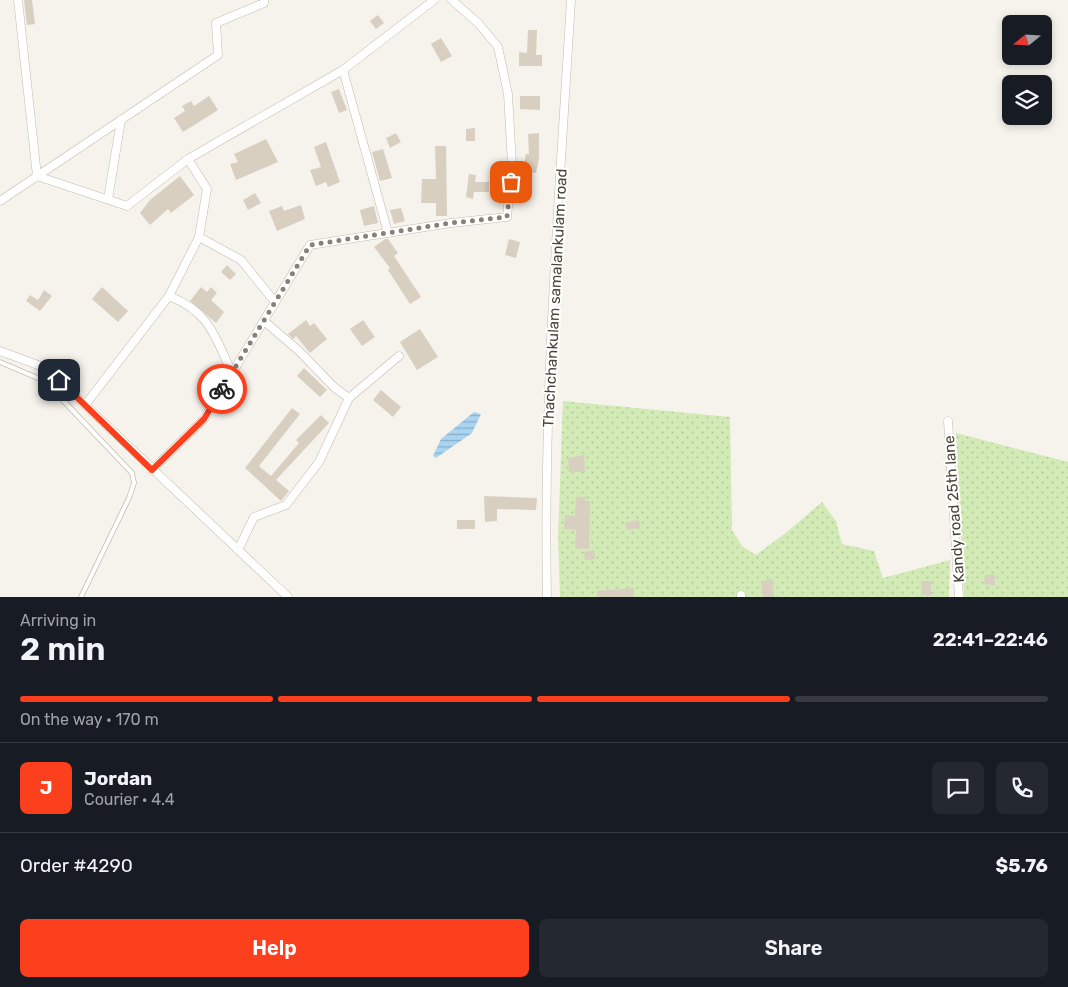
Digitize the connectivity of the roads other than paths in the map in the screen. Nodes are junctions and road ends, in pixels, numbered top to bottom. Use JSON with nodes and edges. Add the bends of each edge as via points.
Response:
{"nodes":[{"id":1,"x":18,"y":0,"type":"edge"},
{"id":2,"x":264,"y":0,"type":"edge"},
{"id":3,"x":434,"y":0,"type":"edge"},
{"id":4,"x":452,"y":0,"type":"edge"},
{"id":5,"x":571,"y":0,"type":"edge"},
{"id":6,"x":343,"y":70,"type":"junction"},
{"id":7,"x":121,"y":120,"type":"junction"},
{"id":8,"x":188,"y":159,"type":"junction"},
{"id":9,"x":37,"y":176,"type":"junction"},
{"id":10,"x":108,"y":199,"type":"junction"},
{"id":11,"x":0,"y":201,"type":"edge"},
{"id":12,"x":388,"y":233,"type":"junction"},
{"id":13,"x":199,"y":237,"type":"junction"},
{"id":14,"x":169,"y":296,"type":"junction"},
{"id":15,"x":275,"y":302,"type":"junction"},
{"id":16,"x":264,"y":321,"type":"junction"},
{"id":17,"x":0,"y":351,"type":"edge"},
{"id":18,"x":400,"y":356,"type":"dead end"},
{"id":19,"x":0,"y":362,"type":"edge"},
{"id":20,"x":232,"y":374,"type":"junction"},
{"id":21,"x":349,"y":398,"type":"junction"},
{"id":22,"x":84,"y":405,"type":"junction"},
{"id":23,"x":948,"y":421,"type":"dead end"},
{"id":24,"x":152,"y":470,"type":"junction"},
{"id":25,"x":238,"y":550,"type":"junction"},
{"id":26,"x":81,"y":597,"type":"edge"},
{"id":27,"x":288,"y":597,"type":"edge"},
{"id":28,"x":547,"y":597,"type":"edge"},
{"id":29,"x":959,"y":597,"type":"edge"}],
"edges":[{"from":1,"to":9,"type":"street"},
{"from":2,"to":7,"type":"street","via":[[264,3],[216,22],[218,55]]},
{"from":3,"to":6,"type":"street"},
{"from":4,"to":12,"type":"street","via":[[479,24],[498,47],[508,94],[512,164],[507,217]]},
{"from":5,"to":28,"type":"street","name":"Thachchankulam samalankulam road","via":[[556,257],[546,511]]},
{"from":6,"to":8,"type":"street"},
{"from":6,"to":12,"type":"street"},
{"from":7,"to":9,"type":"street"},
{"from":7,"to":10,"type":"street"},
{"from":8,"to":10,"type":"street","via":[[127,206]]},
{"from":8,"to":13,"type":"street","via":[[207,189]]},
{"from":9,"to":10,"type":"street"},
{"from":9,"to":11,"type":"street"},
{"from":12,"to":15,"type":"street","via":[[310,245]]},
{"from":13,"to":14,"type":"street"},
{"from":13,"to":15,"type":"street","via":[[241,260]]},
{"from":14,"to":20,"type":"street","via":[[181,300],[211,326]]},
{"from":14,"to":22,"type":"street"},
{"from":15,"to":16,"type":"street"},
{"from":16,"to":20,"type":"street"},
{"from":16,"to":21,"type":"street"},
{"from":17,"to":22,"type":"street","via":[[46,368]]},
{"from":18,"to":21,"type":"street"},
{"from":19,"to":26,"type":"lane","via":[[40,380],[57,394],[132,473],[134,483],[129,498]]},
{"from":20,"to":24,"type":"street","via":[[204,419]]},
{"from":21,"to":25,"type":"street","via":[[319,462],[286,505],[254,518]]},
{"from":22,"to":24,"type":"street"},
{"from":23,"to":29,"type":"street","name":"Kandy road 25th lane"},
{"from":24,"to":25,"type":"street"},
{"from":25,"to":27,"type":"street"}]}
